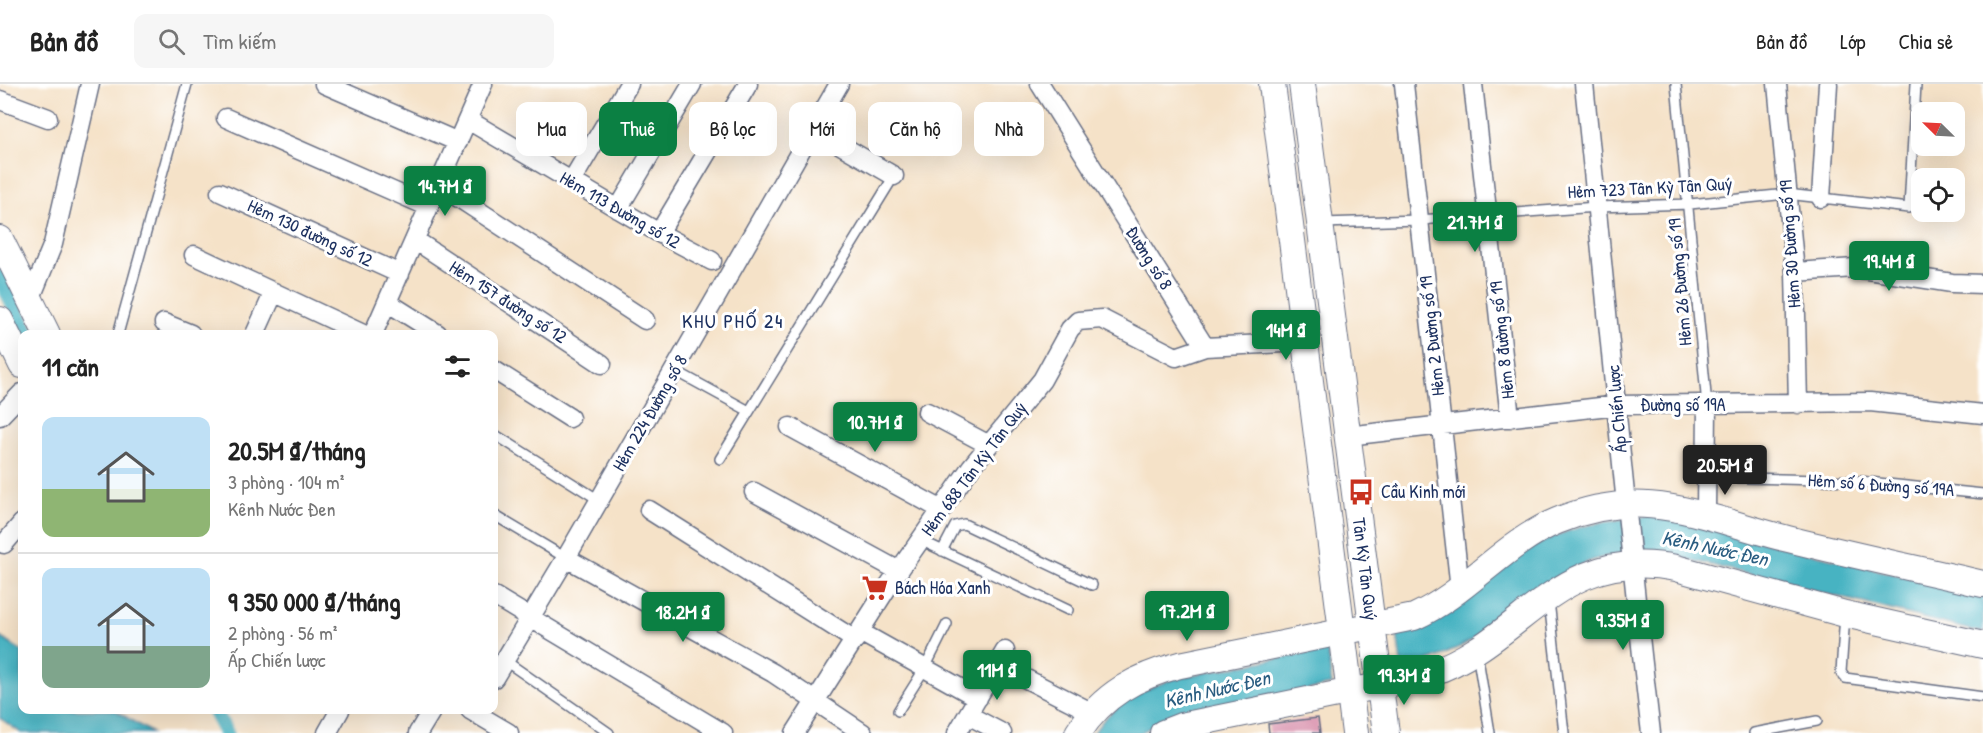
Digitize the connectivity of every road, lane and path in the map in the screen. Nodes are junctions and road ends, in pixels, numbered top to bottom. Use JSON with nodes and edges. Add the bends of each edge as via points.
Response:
{"nodes":[{"id":1,"x":90,"y":84,"type":"edge"},
{"id":2,"x":187,"y":84,"type":"edge"},
{"id":3,"x":324,"y":84,"type":"edge"},
{"id":4,"x":483,"y":84,"type":"edge"},
{"id":5,"x":629,"y":84,"type":"edge"},
{"id":6,"x":692,"y":84,"type":"edge"},
{"id":7,"x":748,"y":84,"type":"edge"},
{"id":8,"x":839,"y":84,"type":"edge"},
{"id":9,"x":1040,"y":84,"type":"edge"},
{"id":10,"x":1272,"y":84,"type":"edge"},
{"id":11,"x":1302,"y":84,"type":"edge"},
{"id":12,"x":1404,"y":84,"type":"edge"},
{"id":13,"x":1473,"y":84,"type":"edge"},
{"id":14,"x":1584,"y":84,"type":"edge"},
{"id":15,"x":1676,"y":84,"type":"edge"},
{"id":16,"x":1777,"y":84,"type":"edge"},
{"id":17,"x":1828,"y":84,"type":"edge"},
{"id":18,"x":1916,"y":84,"type":"edge"},
{"id":19,"x":0,"y":100,"type":"edge"},
{"id":20,"x":829,"y":102,"type":"edge"},
{"id":21,"x":48,"y":118,"type":"dead end"},
{"id":22,"x":226,"y":118,"type":"dead end"},
{"id":23,"x":468,"y":120,"type":"junction"},
{"id":24,"x":458,"y":142,"type":"junction"},
{"id":25,"x":856,"y":154,"type":"edge"},
{"id":26,"x":797,"y":156,"type":"edge"},
{"id":27,"x":894,"y":176,"type":"joint"},
{"id":28,"x":571,"y":182,"type":"junction"},
{"id":29,"x":439,"y":185,"type":"junction"},
{"id":30,"x":220,"y":192,"type":"dead end"},
{"id":31,"x":1787,"y":194,"type":"junction"},
{"id":32,"x":1821,"y":198,"type":"junction"},
{"id":33,"x":1690,"y":204,"type":"junction"},
{"id":34,"x":429,"y":207,"type":"junction"},
{"id":35,"x":1597,"y":207,"type":"junction"},
{"id":36,"x":618,"y":209,"type":"junction"},
{"id":37,"x":1490,"y":215,"type":"junction"},
{"id":38,"x":1419,"y":220,"type":"junction"},
{"id":39,"x":1320,"y":224,"type":"junction"},
{"id":40,"x":658,"y":233,"type":"junction"},
{"id":41,"x":0,"y":239,"type":"edge"},
{"id":42,"x":415,"y":240,"type":"junction"},
{"id":43,"x":194,"y":255,"type":"dead end"},
{"id":44,"x":712,"y":261,"type":"dead end"},
{"id":45,"x":1795,"y":272,"type":"junction"},
{"id":46,"x":400,"y":274,"type":"junction"},
{"id":47,"x":1983,"y":284,"type":"edge"},
{"id":48,"x":274,"y":292,"type":"junction"},
{"id":49,"x":30,"y":300,"type":"junction"},
{"id":50,"x":387,"y":302,"type":"junction"},
{"id":51,"x":0,"y":320,"type":"edge"},
{"id":52,"x":645,"y":320,"type":"dead end"},
{"id":53,"x":164,"y":323,"type":"dead end"},
{"id":54,"x":45,"y":330,"type":"edge"},
{"id":55,"x":119,"y":330,"type":"edge"},
{"id":56,"x":181,"y":330,"type":"edge"},
{"id":57,"x":257,"y":330,"type":"edge"},
{"id":58,"x":355,"y":330,"type":"edge"},
{"id":59,"x":375,"y":330,"type":"edge"},
{"id":60,"x":432,"y":330,"type":"edge"},
{"id":61,"x":1305,"y":342,"type":"junction"},
{"id":62,"x":1205,"y":347,"type":"junction"},
{"id":63,"x":18,"y":357,"type":"edge"},
{"id":64,"x":602,"y":363,"type":"dead end"},
{"id":65,"x":674,"y":370,"type":"junction"},
{"id":66,"x":498,"y":373,"type":"edge"},
{"id":67,"x":18,"y":397,"type":"edge"},
{"id":68,"x":1798,"y":404,"type":"junction"},
{"id":69,"x":1618,"y":405,"type":"junction"},
{"id":70,"x":1707,"y":405,"type":"junction"},
{"id":71,"x":749,"y":411,"type":"junction"},
{"id":72,"x":927,"y":412,"type":"dead end"},
{"id":73,"x":1983,"y":414,"type":"edge"},
{"id":74,"x":0,"y":416,"type":"edge"},
{"id":75,"x":570,"y":418,"type":"dead end"},
{"id":76,"x":1510,"y":418,"type":"junction"},
{"id":77,"x":1442,"y":426,"type":"junction"},
{"id":78,"x":790,"y":427,"type":"dead end"},
{"id":79,"x":1347,"y":436,"type":"junction"},
{"id":80,"x":498,"y":437,"type":"edge"},
{"id":81,"x":989,"y":445,"type":"junction"},
{"id":82,"x":720,"y":459,"type":"dead end"},
{"id":83,"x":1708,"y":477,"type":"junction"},
{"id":84,"x":754,"y":492,"type":"dead end"},
{"id":85,"x":1983,"y":494,"type":"edge"},
{"id":86,"x":599,"y":500,"type":"junction"},
{"id":87,"x":649,"y":510,"type":"dead end"},
{"id":88,"x":942,"y":510,"type":"junction"},
{"id":89,"x":1625,"y":510,"type":"junction"},
{"id":90,"x":1706,"y":514,"type":"junction"},
{"id":91,"x":498,"y":517,"type":"edge"},
{"id":92,"x":18,"y":528,"type":"edge"},
{"id":93,"x":921,"y":540,"type":"junction"},
{"id":94,"x":4,"y":544,"type":"dead end"},
{"id":95,"x":942,"y":550,"type":"junction"},
{"id":96,"x":566,"y":558,"type":"junction"},
{"id":97,"x":1630,"y":559,"type":"junction"},
{"id":98,"x":899,"y":571,"type":"junction"},
{"id":99,"x":1983,"y":584,"type":"edge"},
{"id":100,"x":1092,"y":585,"type":"dead end"},
{"id":101,"x":1460,"y":589,"type":"junction"},
{"id":102,"x":1548,"y":595,"type":"junction"},
{"id":103,"x":498,"y":598,"type":"edge"},
{"id":104,"x":1068,"y":610,"type":"dead end"},
{"id":105,"x":1845,"y":614,"type":"junction"},
{"id":106,"x":531,"y":616,"type":"junction"},
{"id":107,"x":947,"y":624,"type":"dead end"},
{"id":108,"x":1372,"y":626,"type":"junction"},
{"id":109,"x":1343,"y":632,"type":"junction"},
{"id":110,"x":858,"y":636,"type":"junction"},
{"id":111,"x":1983,"y":645,"type":"edge"},
{"id":112,"x":1477,"y":650,"type":"junction"},
{"id":113,"x":504,"y":660,"type":"junction"},
{"id":114,"x":925,"y":668,"type":"junction"},
{"id":115,"x":498,"y":671,"type":"edge"},
{"id":116,"x":1380,"y":685,"type":"junction"},
{"id":117,"x":1350,"y":691,"type":"junction"},
{"id":118,"x":978,"y":698,"type":"junction"},
{"id":119,"x":1983,"y":698,"type":"edge"},
{"id":120,"x":816,"y":702,"type":"junction"},
{"id":121,"x":898,"y":711,"type":"dead end"},
{"id":122,"x":1093,"y":713,"type":"junction"},
{"id":123,"x":338,"y":714,"type":"edge"},
{"id":124,"x":430,"y":714,"type":"edge"},
{"id":125,"x":477,"y":714,"type":"edge"},
{"id":126,"x":968,"y":715,"type":"junction"},
{"id":127,"x":1817,"y":721,"type":"dead end"},
{"id":128,"x":327,"y":733,"type":"edge"},
{"id":129,"x":418,"y":733,"type":"edge"},
{"id":130,"x":509,"y":733,"type":"edge"},
{"id":131,"x":609,"y":733,"type":"edge"},
{"id":132,"x":723,"y":733,"type":"edge"},
{"id":133,"x":795,"y":733,"type":"edge"},
{"id":134,"x":863,"y":733,"type":"edge"},
{"id":135,"x":957,"y":733,"type":"edge"},
{"id":136,"x":1002,"y":733,"type":"edge"},
{"id":137,"x":1078,"y":733,"type":"edge"},
{"id":138,"x":1163,"y":733,"type":"edge"},
{"id":139,"x":1355,"y":733,"type":"edge"},
{"id":140,"x":1386,"y":733,"type":"edge"},
{"id":141,"x":1490,"y":733,"type":"edge"},
{"id":142,"x":1564,"y":733,"type":"edge"},
{"id":143,"x":1651,"y":733,"type":"edge"},
{"id":144,"x":1754,"y":733,"type":"edge"}],
"edges":[{"from":1,"to":49,"type":"street","via":[[53,244]]},
{"from":2,"to":55,"type":"lane"},
{"from":3,"to":24,"type":"street"},
{"from":4,"to":23,"type":"street"},
{"from":5,"to":28,"type":"street"},
{"from":6,"to":36,"type":"street"},
{"from":7,"to":40,"type":"street"},
{"from":8,"to":20,"type":"street","name":"Hẻm 224 Đường số 8"},
{"from":9,"to":62,"type":"street","name":"Đường số 8"},
{"from":10,"to":61,"type":"street","name":"Tân Kỳ Tân Quý"},
{"from":11,"to":39,"type":"street","name":"Tân Kỳ Tân Quý"},
{"from":12,"to":38,"type":"street","name":"Hẻm 2 Đường số 19"},
{"from":13,"to":37,"type":"street","name":"Hẻm 8 đường số 19"},
{"from":14,"to":35,"type":"street","name":"Ấp Chiến lược"},
{"from":15,"to":33,"type":"lane","name":"Hẻm 26 Đường số 19"},
{"from":16,"to":31,"type":"street","name":"Hẻm 30 Đường số 19"},
{"from":17,"to":32,"type":"street"},
{"from":18,"to":32,"type":"lane","name":"Hẻm 723 Tân Kỳ Tân Quý","via":[[1909,208]]},
{"from":19,"to":21,"type":"street"},
{"from":22,"to":34,"type":"street"},
{"from":23,"to":24,"type":"street"},
{"from":23,"to":28,"type":"street","name":"Hẻm 113 Đường số 12"},
{"from":24,"to":29,"type":"street"},
{"from":25,"to":27,"type":"street"},
{"from":26,"to":65,"type":"street","name":"Hẻm 224 Đường số 8"},
{"from":27,"to":71,"type":"lane"},
{"from":28,"to":36,"type":"street","name":"Hẻm 113 Đường số 12"},
{"from":29,"to":34,"type":"street"},
{"from":29,"to":52,"type":"street"},
{"from":30,"to":46,"type":"street","name":"Hẻm 130 đường số 12"},
{"from":31,"to":32,"type":"lane","name":"Hẻm 723 Tân Kỳ Tân Quý"},
{"from":31,"to":33,"type":"lane","name":"Hẻm 723 Tân Kỳ Tân Quý"},
{"from":31,"to":45,"type":"street","name":"Hẻm 30 Đường số 19"},
{"from":33,"to":35,"type":"lane","name":"Hẻm 723 Tân Kỳ Tân Quý"},
{"from":33,"to":70,"type":"lane","name":"Hẻm 26 Đường số 19"},
{"from":34,"to":42,"type":"street"},
{"from":35,"to":37,"type":"lane","name":"Hẻm 723 Tân Kỳ Tân Quý"},
{"from":35,"to":69,"type":"street","name":"Ấp Chiến lược"},
{"from":36,"to":40,"type":"street","name":"Hẻm 113 Đường số 12"},
{"from":37,"to":38,"type":"lane","name":"Hẻm 723 Tân Kỳ Tân Quý"},
{"from":37,"to":76,"type":"street","name":"Hẻm 8 đường số 19"},
{"from":38,"to":39,"type":"lane","name":"Hẻm 723 Tân Kỳ Tân Quý"},
{"from":38,"to":77,"type":"street","name":"Hẻm 2 Đường số 19"},
{"from":39,"to":79,"type":"street","name":"Tân Kỳ Tân Quý"},
{"from":40,"to":44,"type":"street","name":"Hẻm 113 Đường số 12"},
{"from":41,"to":49,"type":"street"},
{"from":42,"to":46,"type":"street"},
{"from":42,"to":64,"type":"street","name":"Hẻm 157 đường số 12"},
{"from":43,"to":48,"type":"street"},
{"from":45,"to":47,"type":"street","via":[[1855,268]]},
{"from":45,"to":68,"type":"street","name":"Hẻm 30 Đường số 19"},
{"from":46,"to":50,"type":"street"},
{"from":48,"to":57,"type":"street"},
{"from":48,"to":58,"type":"street"},
{"from":49,"to":54,"type":"street"},
{"from":50,"to":59,"type":"street"},
{"from":50,"to":60,"type":"street"},
{"from":51,"to":63,"type":"street"},
{"from":53,"to":56,"type":"street"},
{"from":61,"to":62,"type":"street"},
{"from":61,"to":109,"type":"street","name":"Tân Kỳ Tân Quý"},
{"from":62,"to":81,"type":"street","name":"Hẻm 688 Tân Kỳ Tân Quý","via":[[1176,357],[1102,319],[1078,321],[1042,380]]},
{"from":65,"to":71,"type":"lane"},
{"from":65,"to":86,"type":"street","name":"Hẻm 224 Đường số 8"},
{"from":66,"to":75,"type":"street"},
{"from":67,"to":74,"type":"street"},
{"from":68,"to":70,"type":"street","name":"Đường số 19A"},
{"from":68,"to":73,"type":"street","name":"Đường số 19A","via":[[1870,402]]},
{"from":69,"to":70,"type":"street","name":"Đường số 19A"},
{"from":69,"to":76,"type":"street","name":"Đường số 19A"},
{"from":69,"to":89,"type":"street","name":"Ấp Chiến lược"},
{"from":70,"to":83,"type":"street"},
{"from":71,"to":82,"type":"lane"},
{"from":72,"to":81,"type":"street"},
{"from":76,"to":77,"type":"street","name":"Đường số 19A"},
{"from":77,"to":79,"type":"street","name":"Đường số 19A"},
{"from":77,"to":101,"type":"street","name":"Hẻm 2 Đường số 19"},
{"from":78,"to":88,"type":"street"},
{"from":79,"to":108,"type":"street","name":"Tân Kỳ Tân Quý"},
{"from":80,"to":86,"type":"lane"},
{"from":81,"to":88,"type":"street","name":"Hẻm 688 Tân Kỳ Tân Quý"},
{"from":83,"to":85,"type":"lane","name":"Hẻm số 6 Đường số 19A","via":[[1859,481]]},
{"from":83,"to":90,"type":"street"},
{"from":84,"to":98,"type":"street"},
{"from":86,"to":96,"type":"street","name":"Hẻm 224 Đường số 8"},
{"from":87,"to":110,"type":"street"},
{"from":88,"to":93,"type":"street","name":"Hẻm 688 Tân Kỳ Tân Quý"},
{"from":89,"to":90,"type":"street","via":[[1669,506]]},
{"from":89,"to":97,"type":"street","name":"Ấp Chiến lược"},
{"from":89,"to":101,"type":"street","via":[[1573,515],[1548,525]]},
{"from":90,"to":99,"type":"street","via":[[1786,538]]},
{"from":91,"to":96,"type":"lane"},
{"from":92,"to":94,"type":"street"},
{"from":93,"to":95,"type":"lane"},
{"from":93,"to":98,"type":"street","name":"Hẻm 688 Tân Kỳ Tân Quý"},
{"from":95,"to":100,"type":"lane","via":[[956,526],[964,524]]},
{"from":95,"to":104,"type":"lane"},
{"from":96,"to":106,"type":"street","name":"Hẻm 224 Đường số 8"},
{"from":96,"to":120,"type":"street","via":[[773,673]]},
{"from":97,"to":102,"type":"street","via":[[1586,575]]},
{"from":97,"to":105,"type":"street"},
{"from":97,"to":143,"type":"street","name":"Ấp Chiến lược"},
{"from":98,"to":110,"type":"street","name":"Hẻm 688 Tân Kỳ Tân Quý"},
{"from":101,"to":108,"type":"street","via":[[1414,617]]},
{"from":102,"to":112,"type":"street"},
{"from":102,"to":142,"type":"lane"},
{"from":103,"to":106,"type":"street"},
{"from":105,"to":111,"type":"street"},
{"from":105,"to":119,"type":"lane","via":[[1841,672],[1845,678]]},
{"from":106,"to":113,"type":"street","name":"Hẻm 224 Đường số 8"},
{"from":106,"to":132,"type":"street"},
{"from":107,"to":114,"type":"lane"},
{"from":108,"to":109,"type":"street"},
{"from":108,"to":116,"type":"street","name":"Tân Kỳ Tân Quý"},
{"from":109,"to":117,"type":"street","name":"Tân Kỳ Tân Quý"},
{"from":109,"to":122,"type":"street","via":[[1151,673],[1128,683]]},
{"from":110,"to":114,"type":"street"},
{"from":110,"to":120,"type":"street","name":"Hẻm 688 Tân Kỳ Tân Quý"},
{"from":112,"to":116,"type":"street","via":[[1433,672]]},
{"from":112,"to":141,"type":"lane"},
{"from":113,"to":115,"type":"street","name":"Hẻm 224 Đường số 8"},
{"from":113,"to":131,"type":"lane"},
{"from":114,"to":118,"type":"street"},
{"from":114,"to":121,"type":"lane"},
{"from":116,"to":117,"type":"street"},
{"from":116,"to":140,"type":"street","name":"Tân Kỳ Tân Quý"},
{"from":117,"to":138,"type":"street"},
{"from":117,"to":139,"type":"street","name":"Tân Kỳ Tân Quý"},
{"from":118,"to":122,"type":"street","via":[[1001,658]]},
{"from":118,"to":126,"type":"street"},
{"from":120,"to":133,"type":"street","name":"Hẻm 688 Tân Kỳ Tân Quý"},
{"from":120,"to":134,"type":"street"},
{"from":122,"to":137,"type":"street"},
{"from":123,"to":128,"type":"street"},
{"from":124,"to":129,"type":"street"},
{"from":125,"to":130,"type":"street"},
{"from":126,"to":135,"type":"street"},
{"from":126,"to":136,"type":"street"},
{"from":127,"to":144,"type":"lane"}]}
